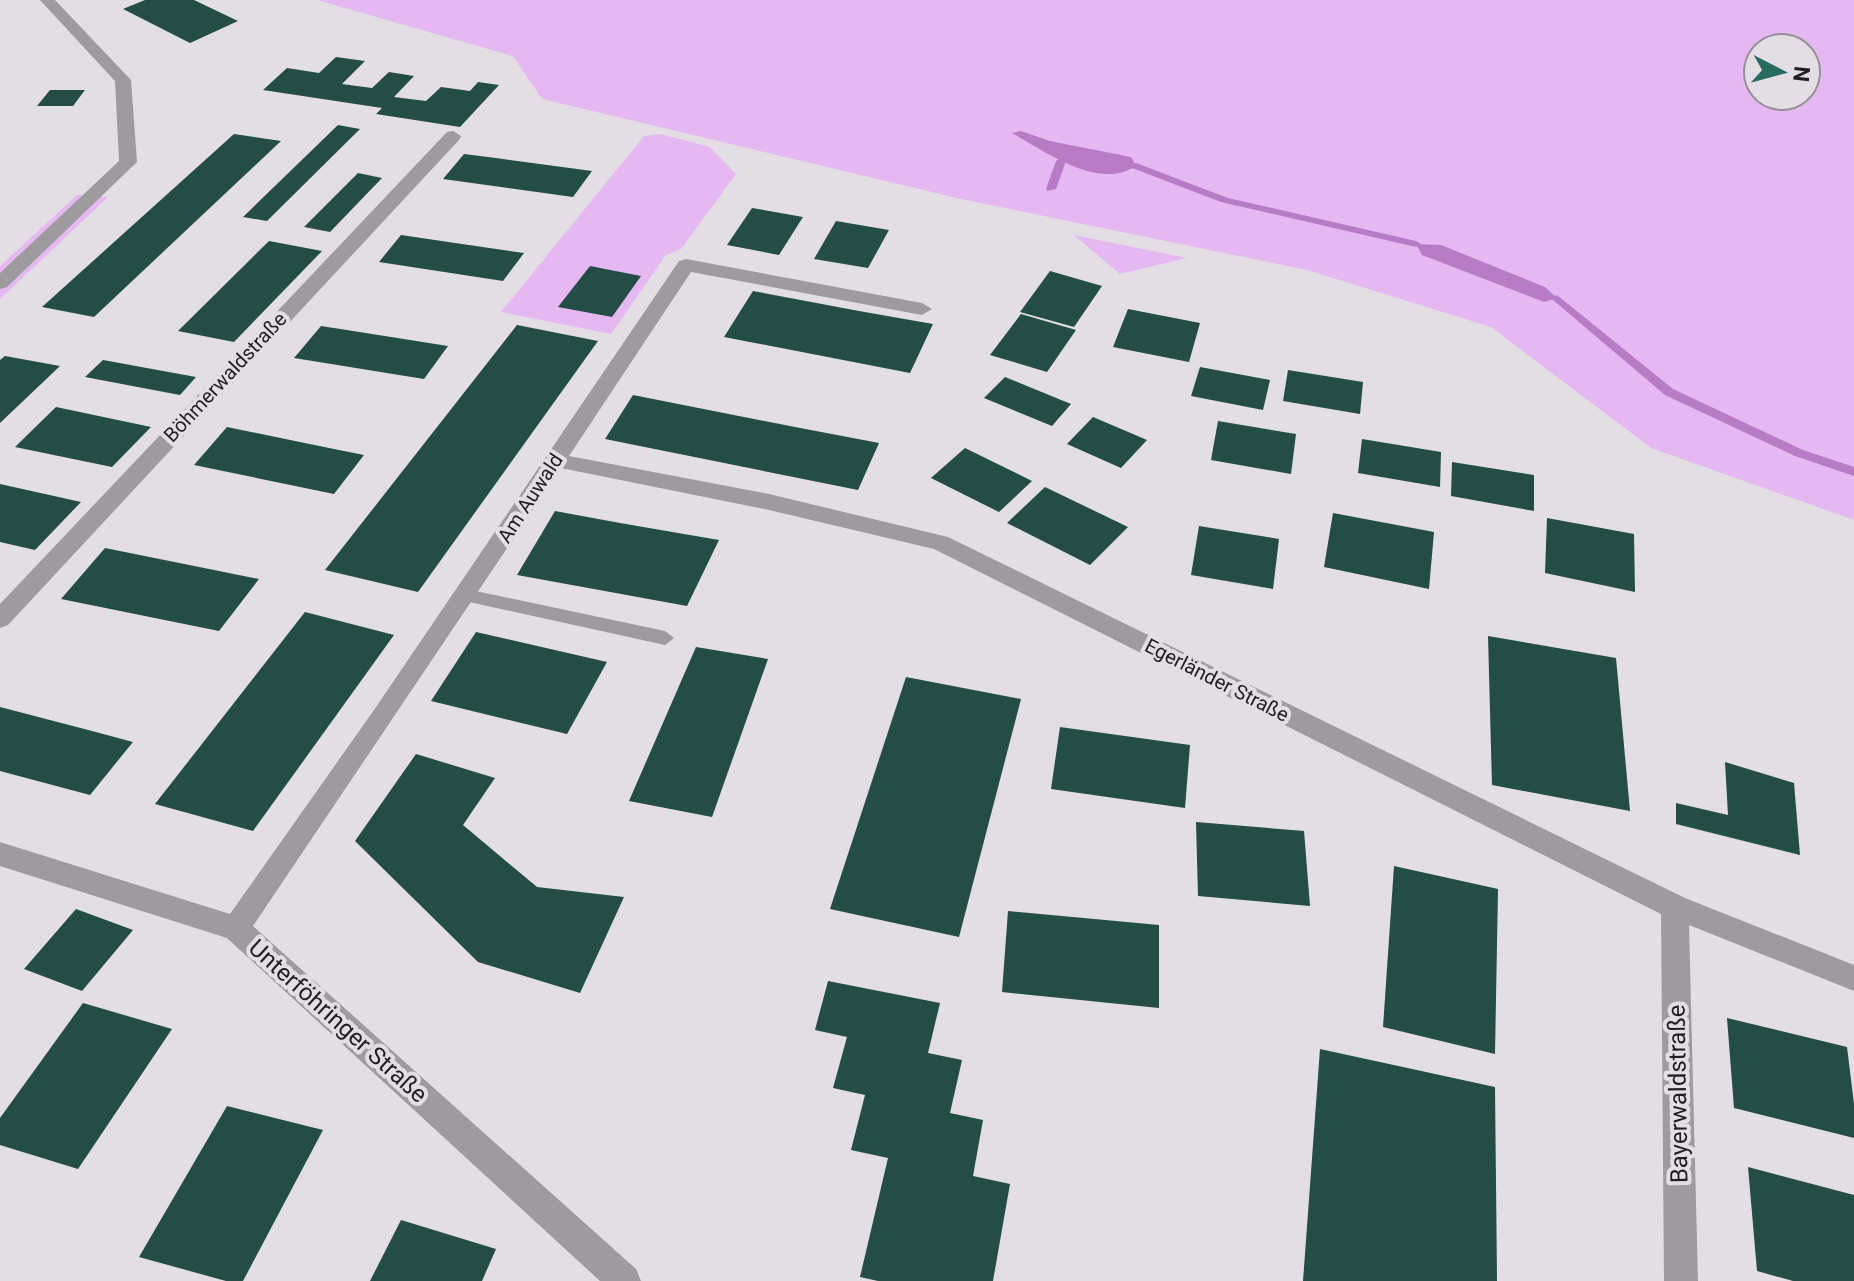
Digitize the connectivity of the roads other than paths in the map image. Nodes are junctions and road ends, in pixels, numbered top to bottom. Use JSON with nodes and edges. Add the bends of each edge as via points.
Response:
{"nodes":[{"id":1,"x":47,"y":0,"type":"edge"},
{"id":2,"x":453,"y":136,"type":"dead end"},
{"id":3,"x":0,"y":283,"type":"edge"},
{"id":4,"x":922,"y":309,"type":"dead end"},
{"id":5,"x":555,"y":460,"type":"junction"},
{"id":6,"x":466,"y":595,"type":"junction"},
{"id":7,"x":0,"y":619,"type":"edge"},
{"id":8,"x":665,"y":638,"type":"dead end"},
{"id":9,"x":0,"y":854,"type":"edge"},
{"id":10,"x":1675,"y":907,"type":"junction"},
{"id":11,"x":236,"y":928,"type":"junction"},
{"id":12,"x":1854,"y":978,"type":"edge"},
{"id":13,"x":624,"y":1281,"type":"edge"},
{"id":14,"x":1681,"y":1281,"type":"edge"}],
"edges":[{"from":1,"to":3,"type":"street","via":[[123,80],[128,162]]},
{"from":2,"to":7,"type":"street","name":"Böhmerwaldstraße"},
{"from":4,"to":5,"type":"street","name":"Am Auwald","via":[[686,265]]},
{"from":5,"to":6,"type":"street","name":"Am Auwald"},
{"from":5,"to":10,"type":"street","name":"Egerländer Straße","via":[[769,502],[940,543]]},
{"from":6,"to":8,"type":"lane"},
{"from":6,"to":11,"type":"street","name":"Am Auwald"},
{"from":9,"to":11,"type":"street","name":"Unterföhringer Straße"},
{"from":10,"to":12,"type":"street","name":"Egerländer Straße"},
{"from":10,"to":14,"type":"street","name":"Bayerwaldstraße"},
{"from":11,"to":13,"type":"street","name":"Unterföhringer Straße"}]}
